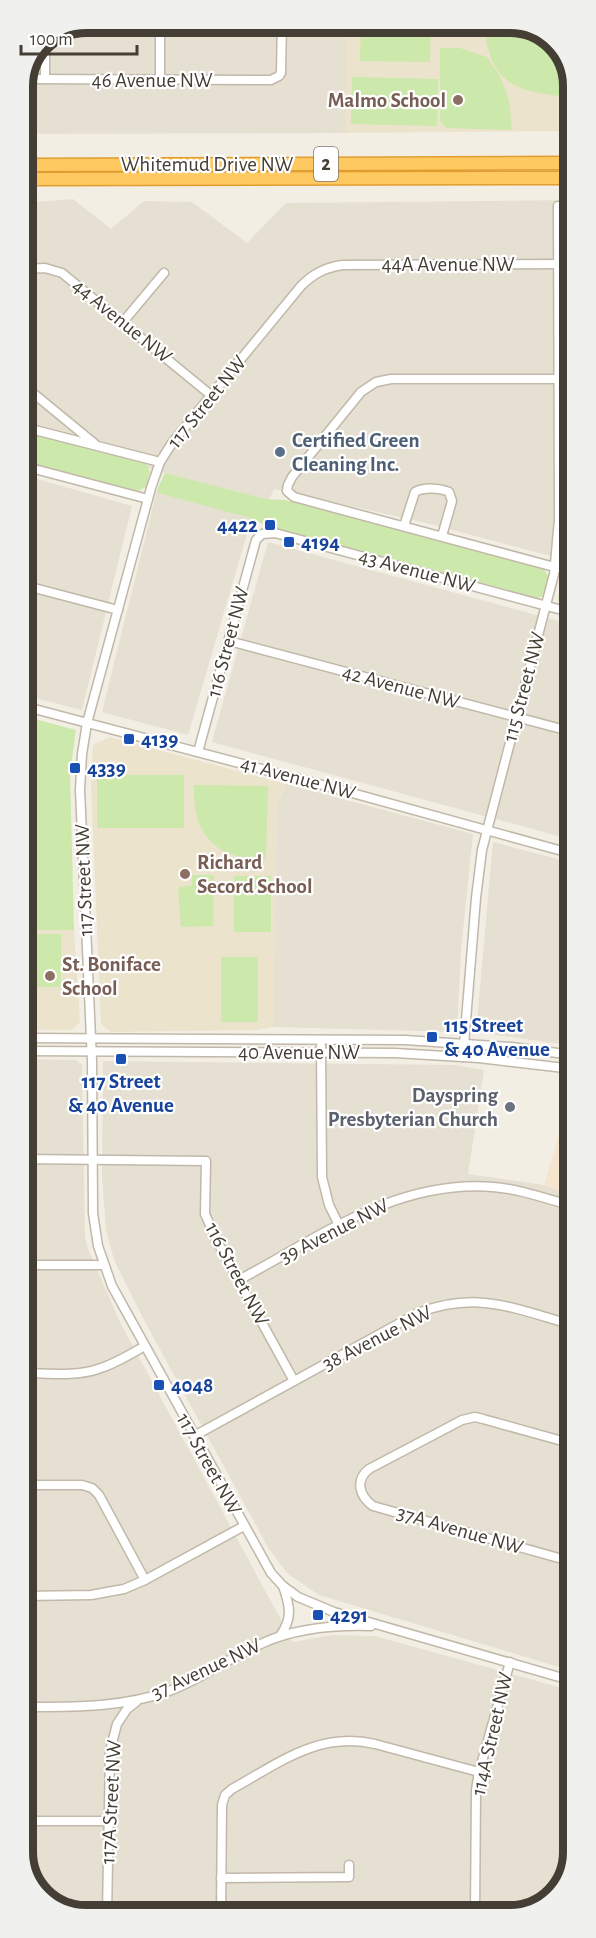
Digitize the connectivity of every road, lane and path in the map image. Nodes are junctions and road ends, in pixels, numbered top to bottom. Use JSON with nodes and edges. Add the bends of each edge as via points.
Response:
{"nodes":[{"id":1,"x":160,"y":33,"type":"edge"},
{"id":2,"x":282,"y":33,"type":"edge"},
{"id":3,"x":45,"y":54,"type":"edge"},
{"id":4,"x":34,"y":78,"type":"edge"},
{"id":5,"x":45,"y":79,"type":"junction"},
{"id":6,"x":160,"y":80,"type":"junction"},
{"id":7,"x":33,"y":159,"type":"edge"},
{"id":8,"x":563,"y":163,"type":"edge"},
{"id":9,"x":33,"y":165,"type":"edge"},
{"id":10,"x":80,"y":165,"type":"junction"},
{"id":11,"x":563,"y":178,"type":"edge"},
{"id":12,"x":33,"y":179,"type":"edge"},
{"id":13,"x":82,"y":179,"type":"junction"},
{"id":14,"x":33,"y":185,"type":"edge"},
{"id":15,"x":558,"y":206,"type":"dead end"},
{"id":16,"x":558,"y":264,"type":"junction"},
{"id":17,"x":563,"y":264,"type":"edge"},
{"id":18,"x":33,"y":269,"type":"edge"},
{"id":19,"x":324,"y":269,"type":"joint"},
{"id":20,"x":164,"y":273,"type":"dead end"},
{"id":21,"x":123,"y":322,"type":"junction"},
{"id":22,"x":559,"y":379,"type":"junction"},
{"id":23,"x":33,"y":393,"type":"edge"},
{"id":24,"x":213,"y":396,"type":"junction"},
{"id":25,"x":33,"y":430,"type":"edge"},
{"id":26,"x":98,"y":446,"type":"junction"},
{"id":27,"x":160,"y":462,"type":"junction"},
{"id":28,"x":33,"y":469,"type":"edge"},
{"id":29,"x":148,"y":499,"type":"junction"},
{"id":30,"x":404,"y":526,"type":"junction"},
{"id":31,"x":262,"y":534,"type":"joint"},
{"id":32,"x":442,"y":536,"type":"junction"},
{"id":33,"x":555,"y":567,"type":"junction"},
{"id":34,"x":563,"y":569,"type":"edge"},
{"id":35,"x":33,"y":588,"type":"edge"},
{"id":36,"x":546,"y":606,"type":"junction"},
{"id":37,"x":118,"y":610,"type":"junction"},
{"id":38,"x":563,"y":610,"type":"edge"},
{"id":39,"x":229,"y":640,"type":"junction"},
{"id":40,"x":33,"y":709,"type":"edge"},
{"id":41,"x":516,"y":717,"type":"junction"},
{"id":42,"x":87,"y":723,"type":"junction"},
{"id":43,"x":563,"y":729,"type":"edge"},
{"id":44,"x":198,"y":752,"type":"junction"},
{"id":45,"x":486,"y":830,"type":"junction"},
{"id":46,"x":563,"y":851,"type":"edge"},
{"id":47,"x":33,"y":1038,"type":"edge"},
{"id":48,"x":321,"y":1038,"type":"junction"},
{"id":49,"x":90,"y":1039,"type":"junction"},
{"id":50,"x":464,"y":1043,"type":"junction"},
{"id":51,"x":33,"y":1051,"type":"edge"},
{"id":52,"x":91,"y":1051,"type":"junction"},
{"id":53,"x":321,"y":1052,"type":"junction"},
{"id":54,"x":563,"y":1054,"type":"edge"},
{"id":55,"x":463,"y":1057,"type":"junction"},
{"id":56,"x":563,"y":1068,"type":"edge"},
{"id":57,"x":33,"y":1159,"type":"edge"},
{"id":58,"x":92,"y":1159,"type":"junction"},
{"id":59,"x":563,"y":1203,"type":"edge"},
{"id":60,"x":339,"y":1225,"type":"junction"},
{"id":61,"x":33,"y":1265,"type":"edge"},
{"id":62,"x":104,"y":1265,"type":"junction"},
{"id":63,"x":240,"y":1280,"type":"junction"},
{"id":64,"x":563,"y":1322,"type":"edge"},
{"id":65,"x":144,"y":1346,"type":"junction"},
{"id":66,"x":33,"y":1373,"type":"edge"},
{"id":67,"x":294,"y":1381,"type":"junction"},
{"id":68,"x":194,"y":1436,"type":"junction"},
{"id":69,"x":563,"y":1441,"type":"edge"},
{"id":70,"x":33,"y":1485,"type":"edge"},
{"id":71,"x":244,"y":1526,"type":"junction"},
{"id":72,"x":563,"y":1559,"type":"edge"},
{"id":73,"x":144,"y":1580,"type":"junction"},
{"id":74,"x":283,"y":1586,"type":"junction"},
{"id":75,"x":33,"y":1596,"type":"edge"},
{"id":76,"x":384,"y":1627,"type":"junction"},
{"id":77,"x":280,"y":1636,"type":"junction"},
{"id":78,"x":510,"y":1662,"type":"junction"},
{"id":79,"x":563,"y":1678,"type":"edge"},
{"id":80,"x":140,"y":1699,"type":"junction"},
{"id":81,"x":33,"y":1707,"type":"edge"},
{"id":82,"x":479,"y":1772,"type":"junction"},
{"id":83,"x":33,"y":1821,"type":"edge"},
{"id":84,"x":108,"y":1821,"type":"junction"},
{"id":85,"x":349,"y":1865,"type":"dead end"},
{"id":86,"x":221,"y":1878,"type":"junction"},
{"id":87,"x":107,"y":1905,"type":"edge"},
{"id":88,"x":221,"y":1905,"type":"edge"},
{"id":89,"x":475,"y":1905,"type":"edge"}],
"edges":[{"from":1,"to":6,"type":"street"},
{"from":2,"to":6,"type":"street","name":"46 Avenue NW","via":[[282,66],[279,76],[271,80]]},
{"from":3,"to":5,"type":"street"},
{"from":4,"to":5,"type":"street","name":"46 Avenue NW"},
{"from":5,"to":6,"type":"street","name":"46 Avenue NW"},
{"from":7,"to":10,"type":"highway"},
{"from":8,"to":10,"type":"highway","name":"Whitemud Drive NW","number":"2"},
{"from":9,"to":10,"type":"highway","name":"Whitemud Drive NW","number":"2"},
{"from":11,"to":13,"type":"highway","name":"Whitemud Drive NW","number":"2"},
{"from":12,"to":13,"type":"highway","name":"Whitemud Drive NW","number":"2"},
{"from":13,"to":14,"type":"highway"},
{"from":15,"to":16,"type":"street","name":"115 Street NW"},
{"from":16,"to":17,"type":"street","name":"44A Avenue NW"},
{"from":16,"to":19,"type":"street","name":"44A Avenue NW","via":[[352,264]]},
{"from":16,"to":22,"type":"street","name":"115 Street NW"},
{"from":18,"to":21,"type":"street","name":"44 Avenue NW","via":[[62,273]]},
{"from":19,"to":24,"type":"street","name":"117 Street NW","via":[[301,286]]},
{"from":20,"to":21,"type":"street"},
{"from":21,"to":24,"type":"street","name":"44 Avenue NW"},
{"from":22,"to":30,"type":"street","name":"43 Avenue NW","via":[[391,379],[376,382],[362,392],[292,477],[288,493]]},
{"from":22,"to":33,"type":"street","name":"115 Street NW"},
{"from":23,"to":26,"type":"street"},
{"from":24,"to":27,"type":"street","name":"117 Street NW"},
{"from":25,"to":26,"type":"street"},
{"from":26,"to":27,"type":"street"},
{"from":27,"to":29,"type":"street","name":"117 Street NW"},
{"from":28,"to":29,"type":"street"},
{"from":29,"to":37,"type":"street","name":"117 Street NW"},
{"from":30,"to":32,"type":"street","name":"43 Avenue NW"},
{"from":30,"to":32,"type":"street","name":"43 Avenue NW","via":[[415,492],[444,490],[452,501]]},
{"from":31,"to":36,"type":"street","name":"43 Avenue NW","via":[[275,533]]},
{"from":31,"to":39,"type":"street","name":"116 Street NW","via":[[256,540]]},
{"from":32,"to":33,"type":"street","name":"43 Avenue NW"},
{"from":33,"to":34,"type":"street","name":"43 Avenue NW"},
{"from":33,"to":36,"type":"street","name":"115 Street NW"},
{"from":35,"to":37,"type":"street"},
{"from":36,"to":38,"type":"street","name":"43 Avenue NW"},
{"from":36,"to":41,"type":"street","name":"115 Street NW"},
{"from":37,"to":42,"type":"street","name":"117 Street NW"},
{"from":39,"to":41,"type":"street","name":"42 Avenue NW"},
{"from":39,"to":44,"type":"street","name":"116 Street NW"},
{"from":40,"to":42,"type":"street","name":"41 Avenue NW"},
{"from":41,"to":43,"type":"street","name":"42 Avenue NW"},
{"from":41,"to":45,"type":"street","name":"115 Street NW"},
{"from":42,"to":44,"type":"street","name":"41 Avenue NW"},
{"from":42,"to":49,"type":"street","name":"117 Street NW","via":[[80,790]]},
{"from":44,"to":45,"type":"street","name":"41 Avenue NW"},
{"from":45,"to":46,"type":"street","name":"41 Avenue NW"},
{"from":45,"to":50,"type":"street","name":"115 Street NW"},
{"from":47,"to":49,"type":"street","name":"40 Avenue NW"},
{"from":48,"to":49,"type":"street","name":"40 Avenue NW"},
{"from":48,"to":50,"type":"street","name":"40 Avenue NW"},
{"from":48,"to":53,"type":"street"},
{"from":49,"to":52,"type":"street","name":"117 Street NW"},
{"from":50,"to":54,"type":"street","name":"40 Avenue NW"},
{"from":50,"to":55,"type":"street","name":"115 Street NW"},
{"from":51,"to":52,"type":"street","name":"40 Avenue NW"},
{"from":52,"to":53,"type":"street","name":"40 Avenue NW"},
{"from":52,"to":58,"type":"street","name":"117 Street NW"},
{"from":53,"to":55,"type":"street","name":"40 Avenue NW"},
{"from":53,"to":60,"type":"street","via":[[322,1177]]},
{"from":55,"to":56,"type":"street","name":"40 Avenue NW"},
{"from":57,"to":58,"type":"street"},
{"from":58,"to":62,"type":"street","name":"117 Street NW","via":[[93,1213]]},
{"from":58,"to":63,"type":"street","name":"116 Street NW","via":[[206,1161],[206,1214]]},
{"from":59,"to":60,"type":"street","name":"39 Avenue NW","via":[[508,1189],[450,1187],[392,1200]]},
{"from":60,"to":63,"type":"street","name":"39 Avenue NW"},
{"from":61,"to":62,"type":"street"},
{"from":62,"to":65,"type":"street","name":"117 Street NW"},
{"from":63,"to":67,"type":"street","name":"116 Street NW"},
{"from":64,"to":67,"type":"street","name":"38 Avenue NW","via":[[491,1303],[447,1303],[418,1313]]},
{"from":65,"to":66,"type":"street","via":[[92,1371]]},
{"from":65,"to":68,"type":"street","name":"117 Street NW"},
{"from":67,"to":68,"type":"street","name":"38 Avenue NW"},
{"from":68,"to":71,"type":"street","name":"117 Street NW"},
{"from":69,"to":72,"type":"street","name":"37A Avenue NW","via":[[489,1420],[468,1418],[369,1469],[360,1483],[364,1497],[373,1506]]},
{"from":70,"to":73,"type":"street","via":[[92,1488]]},
{"from":71,"to":73,"type":"street"},
{"from":71,"to":74,"type":"street","name":"117 Street NW"},
{"from":73,"to":75,"type":"street","via":[[100,1594]]},
{"from":74,"to":76,"type":"street","name":"37 Avenue NW","via":[[316,1606]]},
{"from":74,"to":77,"type":"street","name":"37 Avenue NW","via":[[289,1615],[288,1625]]},
{"from":76,"to":77,"type":"street","name":"37 Avenue NW","via":[[333,1627]]},
{"from":76,"to":78,"type":"street","name":"37 Avenue NW"},
{"from":77,"to":80,"type":"street","name":"37 Avenue NW","via":[[184,1684]]},
{"from":78,"to":79,"type":"street","name":"37 Avenue NW"},
{"from":78,"to":82,"type":"street","name":"114A Street NW"},
{"from":80,"to":81,"type":"street","name":"37 Avenue NW","via":[[103,1706]]},
{"from":80,"to":84,"type":"street","name":"117A Street NW","via":[[122,1714],[111,1740]]},
{"from":82,"to":86,"type":"street","via":[[366,1742],[342,1740],[303,1750],[225,1795]]},
{"from":82,"to":89,"type":"street","name":"114A Street NW"},
{"from":83,"to":84,"type":"street"},
{"from":84,"to":87,"type":"street","name":"117A Street NW"},
{"from":85,"to":86,"type":"street","via":[[349,1877]]},
{"from":86,"to":88,"type":"street"}]}
